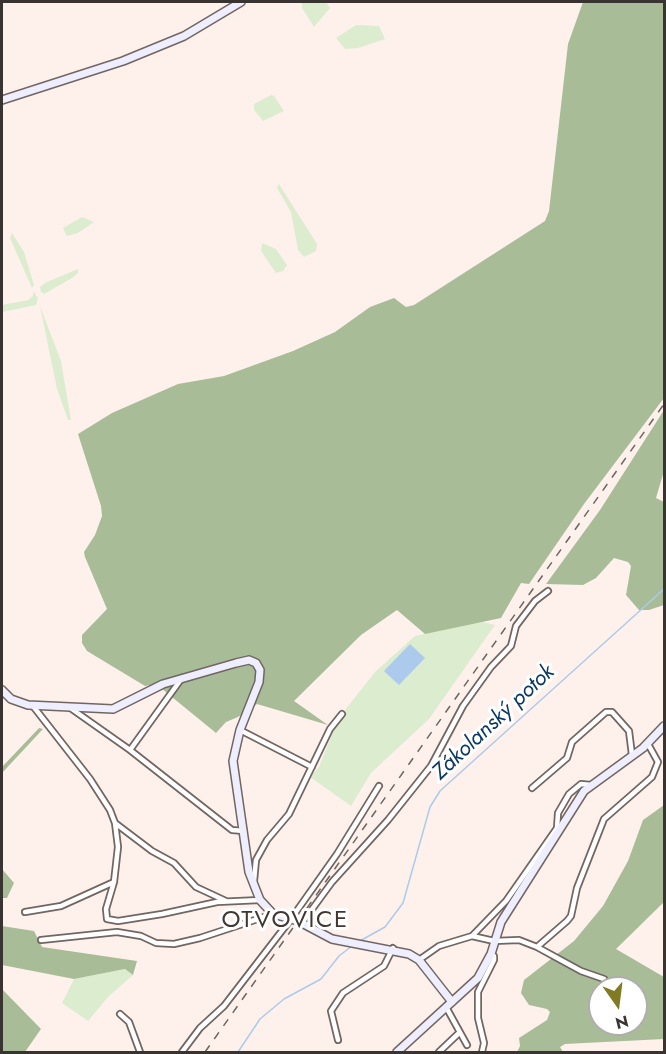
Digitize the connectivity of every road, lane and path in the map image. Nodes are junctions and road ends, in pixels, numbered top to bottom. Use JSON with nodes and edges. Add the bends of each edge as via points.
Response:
{"nodes":[{"id":1,"x":241,"y":2,"type":"edge"},
{"id":2,"x":2,"y":100,"type":"edge"},
{"id":3,"x":548,"y":591,"type":"dead end"},
{"id":4,"x":182,"y":678,"type":"junction"},
{"id":5,"x":2,"y":690,"type":"edge"},
{"id":6,"x":33,"y":705,"type":"junction"},
{"id":7,"x":69,"y":707,"type":"junction"},
{"id":8,"x":342,"y":714,"type":"dead end"},
{"id":9,"x":664,"y":726,"type":"edge"},
{"id":10,"x":240,"y":730,"type":"junction"},
{"id":11,"x":648,"y":744,"type":"junction"},
{"id":12,"x":130,"y":750,"type":"junction"},
{"id":13,"x":632,"y":755,"type":"junction"},
{"id":14,"x":658,"y":762,"type":"junction"},
{"id":15,"x":664,"y":766,"type":"edge"},
{"id":16,"x":312,"y":767,"type":"junction"},
{"id":17,"x":591,"y":785,"type":"junction"},
{"id":18,"x":379,"y":786,"type":"dead end"},
{"id":19,"x":532,"y":788,"type":"dead end"},
{"id":20,"x":115,"y":823,"type":"junction"},
{"id":21,"x":559,"y":828,"type":"junction"},
{"id":22,"x":244,"y":831,"type":"junction"},
{"id":23,"x":114,"y":882,"type":"junction"},
{"id":24,"x":254,"y":884,"type":"junction"},
{"id":25,"x":260,"y":900,"type":"junction"},
{"id":26,"x":226,"y":901,"type":"junction"},
{"id":27,"x":25,"y":912,"type":"dead end"},
{"id":28,"x":273,"y":914,"type":"junction"},
{"id":29,"x":291,"y":919,"type":"junction"},
{"id":30,"x":302,"y":923,"type":"junction"},
{"id":31,"x":472,"y":936,"type":"junction"},
{"id":32,"x":41,"y":940,"type":"dead end"},
{"id":33,"x":494,"y":941,"type":"junction"},
{"id":34,"x":537,"y":947,"type":"junction"},
{"id":35,"x":393,"y":948,"type":"junction"},
{"id":36,"x":490,"y":954,"type":"junction"},
{"id":37,"x":419,"y":960,"type":"junction"},
{"id":38,"x":595,"y":976,"type":"edge"},
{"id":39,"x":449,"y":1004,"type":"junction"},
{"id":40,"x":120,"y":1014,"type":"dead end"},
{"id":41,"x":459,"y":1033,"type":"junction"},
{"id":42,"x":338,"y":1040,"type":"dead end"},
{"id":43,"x":467,"y":1045,"type":"dead end"},
{"id":44,"x":140,"y":1053,"type":"edge"},
{"id":45,"x":182,"y":1053,"type":"edge"},
{"id":46,"x":397,"y":1053,"type":"edge"},
{"id":47,"x":439,"y":1053,"type":"edge"},
{"id":48,"x":482,"y":1053,"type":"edge"}],
"edges":[{"from":1,"to":2,"type":"street","via":[[184,36],[123,61]]},
{"from":3,"to":30,"type":"street","via":[[516,626],[511,646],[463,706],[431,766]]},
{"from":4,"to":7,"type":"street","via":[[113,709]]},
{"from":4,"to":10,"type":"street","via":[[249,660],[256,663],[259,682]]},
{"from":4,"to":12,"type":"street"},
{"from":5,"to":6,"type":"street","via":[[11,699]]},
{"from":6,"to":7,"type":"street"},
{"from":6,"to":20,"type":"street","via":[[90,779]]},
{"from":7,"to":12,"type":"street"},
{"from":8,"to":16,"type":"street","via":[[330,729]]},
{"from":9,"to":11,"type":"street"},
{"from":10,"to":16,"type":"street"},
{"from":10,"to":22,"type":"street","via":[[233,761]]},
{"from":11,"to":13,"type":"street"},
{"from":11,"to":14,"type":"street"},
{"from":12,"to":22,"type":"street","via":[[232,830]]},
{"from":13,"to":17,"type":"street"},
{"from":13,"to":19,"type":"street","via":[[629,731],[612,712],[606,712],[572,742],[567,758]]},
{"from":14,"to":15,"type":"street"},
{"from":14,"to":34,"type":"street","via":[[649,781],[604,819],[577,888],[571,916]]},
{"from":16,"to":24,"type":"street","via":[[289,813],[256,860]]},
{"from":17,"to":21,"type":"street"},
{"from":17,"to":21,"type":"street","via":[[581,784],[568,794],[558,813]]},
{"from":18,"to":29,"type":"street"},
{"from":20,"to":23,"type":"street","via":[[118,847]]},
{"from":20,"to":26,"type":"street","via":[[174,863],[196,887]]},
{"from":21,"to":31,"type":"street","via":[[506,901]]},
{"from":21,"to":33,"type":"street","via":[[501,922]]},
{"from":22,"to":24,"type":"street"},
{"from":23,"to":26,"type":"street","via":[[107,919],[118,921]]},
{"from":23,"to":27,"type":"street","via":[[61,906]]},
{"from":24,"to":25,"type":"street"},
{"from":25,"to":26,"type":"street"},
{"from":25,"to":28,"type":"street"},
{"from":28,"to":29,"type":"street"},
{"from":28,"to":32,"type":"street","via":[[174,944],[117,932]]},
{"from":29,"to":30,"type":"street"},
{"from":29,"to":45,"type":"street"},
{"from":30,"to":35,"type":"street","via":[[332,939]]},
{"from":31,"to":33,"type":"street"},
{"from":31,"to":37,"type":"street","via":[[439,946]]},
{"from":33,"to":34,"type":"street","via":[[519,940]]},
{"from":33,"to":36,"type":"street"},
{"from":34,"to":38,"type":"street"},
{"from":35,"to":37,"type":"street"},
{"from":35,"to":42,"type":"street","via":[[384,966],[343,993],[335,1004],[331,1011]]},
{"from":36,"to":39,"type":"street","via":[[474,983]]},
{"from":36,"to":48,"type":"street","via":[[494,960],[478,992]]},
{"from":37,"to":39,"type":"street"},
{"from":39,"to":41,"type":"street"},
{"from":39,"to":46,"type":"street"},
{"from":40,"to":44,"type":"street","via":[[129,1022]]},
{"from":41,"to":43,"type":"street"},
{"from":41,"to":47,"type":"street"}]}
